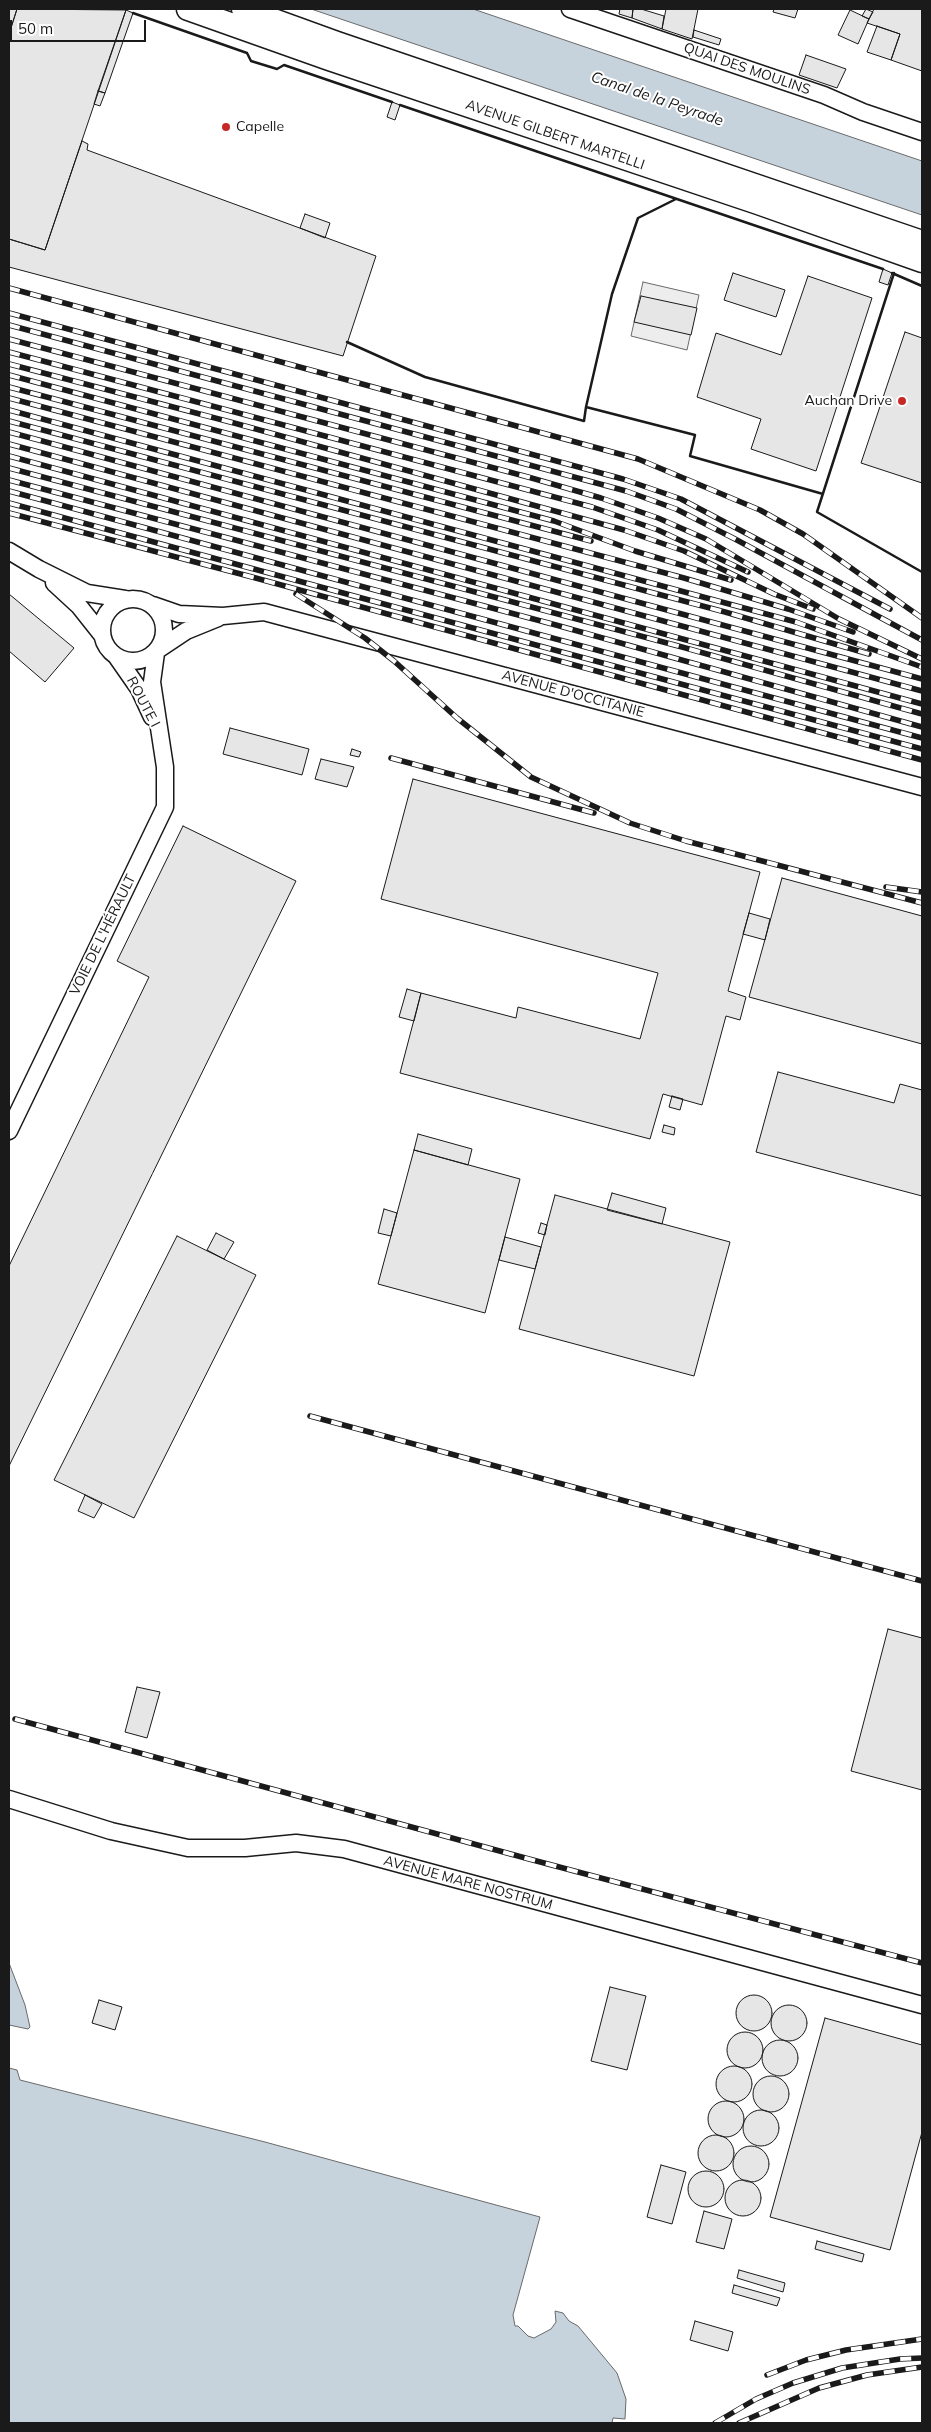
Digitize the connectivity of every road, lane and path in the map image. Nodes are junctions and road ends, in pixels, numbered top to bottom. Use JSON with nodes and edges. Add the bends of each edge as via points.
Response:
{"nodes":[{"id":1,"x":188,"y":9,"type":"edge"},
{"id":2,"x":243,"y":9,"type":"edge"},
{"id":3,"x":570,"y":9,"type":"edge"},
{"id":4,"x":922,"y":132,"type":"edge"},
{"id":5,"x":922,"y":242,"type":"edge"},
{"id":6,"x":922,"y":261,"type":"edge"},
{"id":7,"x":9,"y":551,"type":"edge"},
{"id":8,"x":39,"y":569,"type":"junction"},
{"id":9,"x":125,"y":599,"type":"junction"},
{"id":10,"x":152,"y":605,"type":"junction"},
{"id":11,"x":222,"y":616,"type":"junction"},
{"id":12,"x":102,"y":635,"type":"junction"},
{"id":13,"x":157,"y":651,"type":"junction"},
{"id":14,"x":116,"y":656,"type":"junction"},
{"id":15,"x":159,"y":732,"type":"junction"},
{"id":16,"x":922,"y":787,"type":"edge"},
{"id":17,"x":9,"y":1131,"type":"edge"},
{"id":18,"x":9,"y":1799,"type":"edge"},
{"id":19,"x":922,"y":2005,"type":"edge"}],
"edges":[{"from":1,"to":6,"type":"main road","name":"AVENUE GILBERT MARTELLI"},
{"from":2,"to":5,"type":"main road","name":"AVENUE GILBERT MARTELLI"},
{"from":3,"to":4,"type":"street","name":"QUAI DES MOULINS","via":[[824,95]]},
{"from":7,"to":8,"type":"street","name":"AVENUE D'OCCITANIE"},
{"from":8,"to":9,"type":"street","name":"AVENUE D'OCCITANIE","via":[[87,593]]},
{"from":8,"to":12,"type":"street","name":"AVENUE D'OCCITANIE","via":[[79,606]]},
{"from":9,"to":10,"type":"street","name":"AVENUE D'OCCITANIE","via":[[140,599]]},
{"from":9,"to":12,"type":"street","via":[[112,607],[103,620]]},
{"from":10,"to":11,"type":"street","name":"AVENUE D'OCCITANIE","via":[[179,614]]},
{"from":10,"to":13,"type":"street","via":[[163,618],[165,634]]},
{"from":11,"to":13,"type":"street","name":"AVENUE D'OCCITANIE","via":[[186,631]]},
{"from":11,"to":16,"type":"street","name":"AVENUE D'OCCITANIE","via":[[264,612]]},
{"from":12,"to":14,"type":"street","name":"AVENUE D'OCCITANIE"},
{"from":13,"to":14,"type":"street","name":"AVENUE D'OCCITANIE","via":[[144,660],[129,662]]},
{"from":13,"to":15,"type":"street","name":"ROUTE I","via":[[152,682]]},
{"from":14,"to":15,"type":"street","name":"ROUTE I","via":[[139,689]]},
{"from":15,"to":17,"type":"street","name":"VOIE DE L'HÉRAULT","via":[[165,807]]},
{"from":18,"to":19,"type":"street","name":"AVENUE MARE NOSTRUM","via":[[111,1832],[188,1848],[245,1848],[296,1843],[344,1849]]}]}
